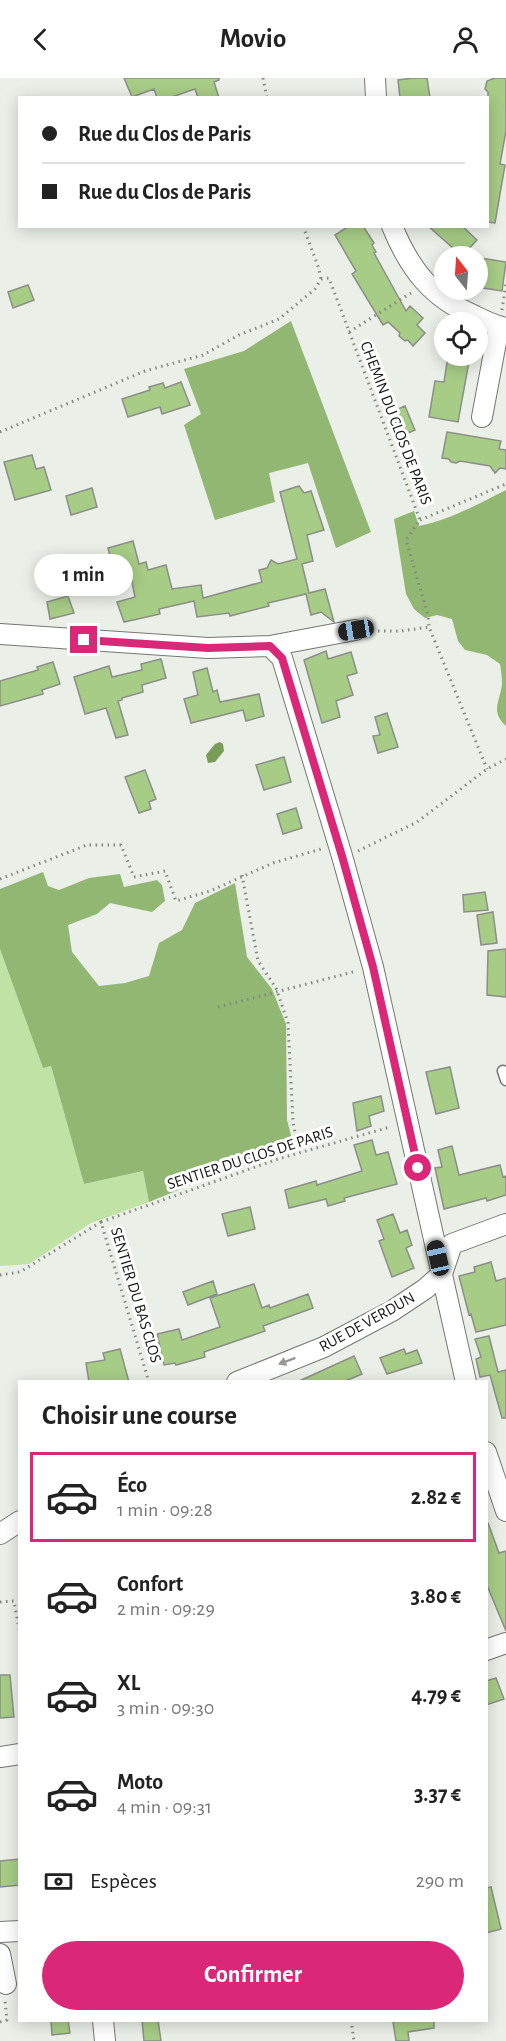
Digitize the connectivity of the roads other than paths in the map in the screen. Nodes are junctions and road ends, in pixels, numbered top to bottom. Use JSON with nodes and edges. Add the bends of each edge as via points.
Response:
{"nodes":[{"id":1,"x":375,"y":78,"type":"edge"},
{"id":2,"x":376,"y":96,"type":"edge"},
{"id":3,"x":393,"y":228,"type":"edge"},
{"id":4,"x":502,"y":327,"type":"edge"},
{"id":5,"x":482,"y":417,"type":"dead end"},
{"id":6,"x":356,"y":630,"type":"road end"},
{"id":7,"x":0,"y":633,"type":"edge"},
{"id":8,"x":270,"y":646,"type":"junction"},
{"id":9,"x":506,"y":1224,"type":"edge"},
{"id":10,"x":442,"y":1274,"type":"junction"},
{"id":11,"x":242,"y":1380,"type":"edge"},
{"id":12,"x":466,"y":1380,"type":"edge"},
{"id":13,"x":488,"y":1458,"type":"edge"},
{"id":14,"x":506,"y":1511,"type":"edge"},
{"id":15,"x":18,"y":1522,"type":"edge"},
{"id":16,"x":0,"y":1534,"type":"edge"},
{"id":17,"x":506,"y":1643,"type":"edge"},
{"id":18,"x":488,"y":1649,"type":"edge"},
{"id":19,"x":18,"y":1754,"type":"edge"},
{"id":20,"x":0,"y":1756,"type":"edge"},
{"id":21,"x":18,"y":1931,"type":"edge"},
{"id":22,"x":0,"y":1932,"type":"edge"},
{"id":23,"x":0,"y":1954,"type":"edge"},
{"id":24,"x":6,"y":1984,"type":"road end"},
{"id":25,"x":103,"y":2022,"type":"edge"},
{"id":26,"x":105,"y":2041,"type":"edge"}],
"edges":[{"from":1,"to":2,"type":"street"},
{"from":3,"to":4,"type":"street","via":[[411,266],[426,284],[455,308]]},
{"from":4,"to":5,"type":"street"},
{"from":6,"to":8,"type":"street"},
{"from":7,"to":8,"type":"street","via":[[208,648]]},
{"from":8,"to":10,"type":"street","via":[[282,658],[373,967]]},
{"from":9,"to":10,"type":"street","via":[[452,1244]]},
{"from":10,"to":11,"type":"street","name":"RUE DE VERDUN","one_way":true,"via":[[392,1311],[324,1347]]},
{"from":10,"to":12,"type":"street"},
{"from":13,"to":14,"type":"street"},
{"from":15,"to":16,"type":"street"},
{"from":17,"to":18,"type":"street"},
{"from":19,"to":20,"type":"street"},
{"from":21,"to":22,"type":"street"},
{"from":23,"to":24,"type":"street"},
{"from":25,"to":26,"type":"street"}]}
